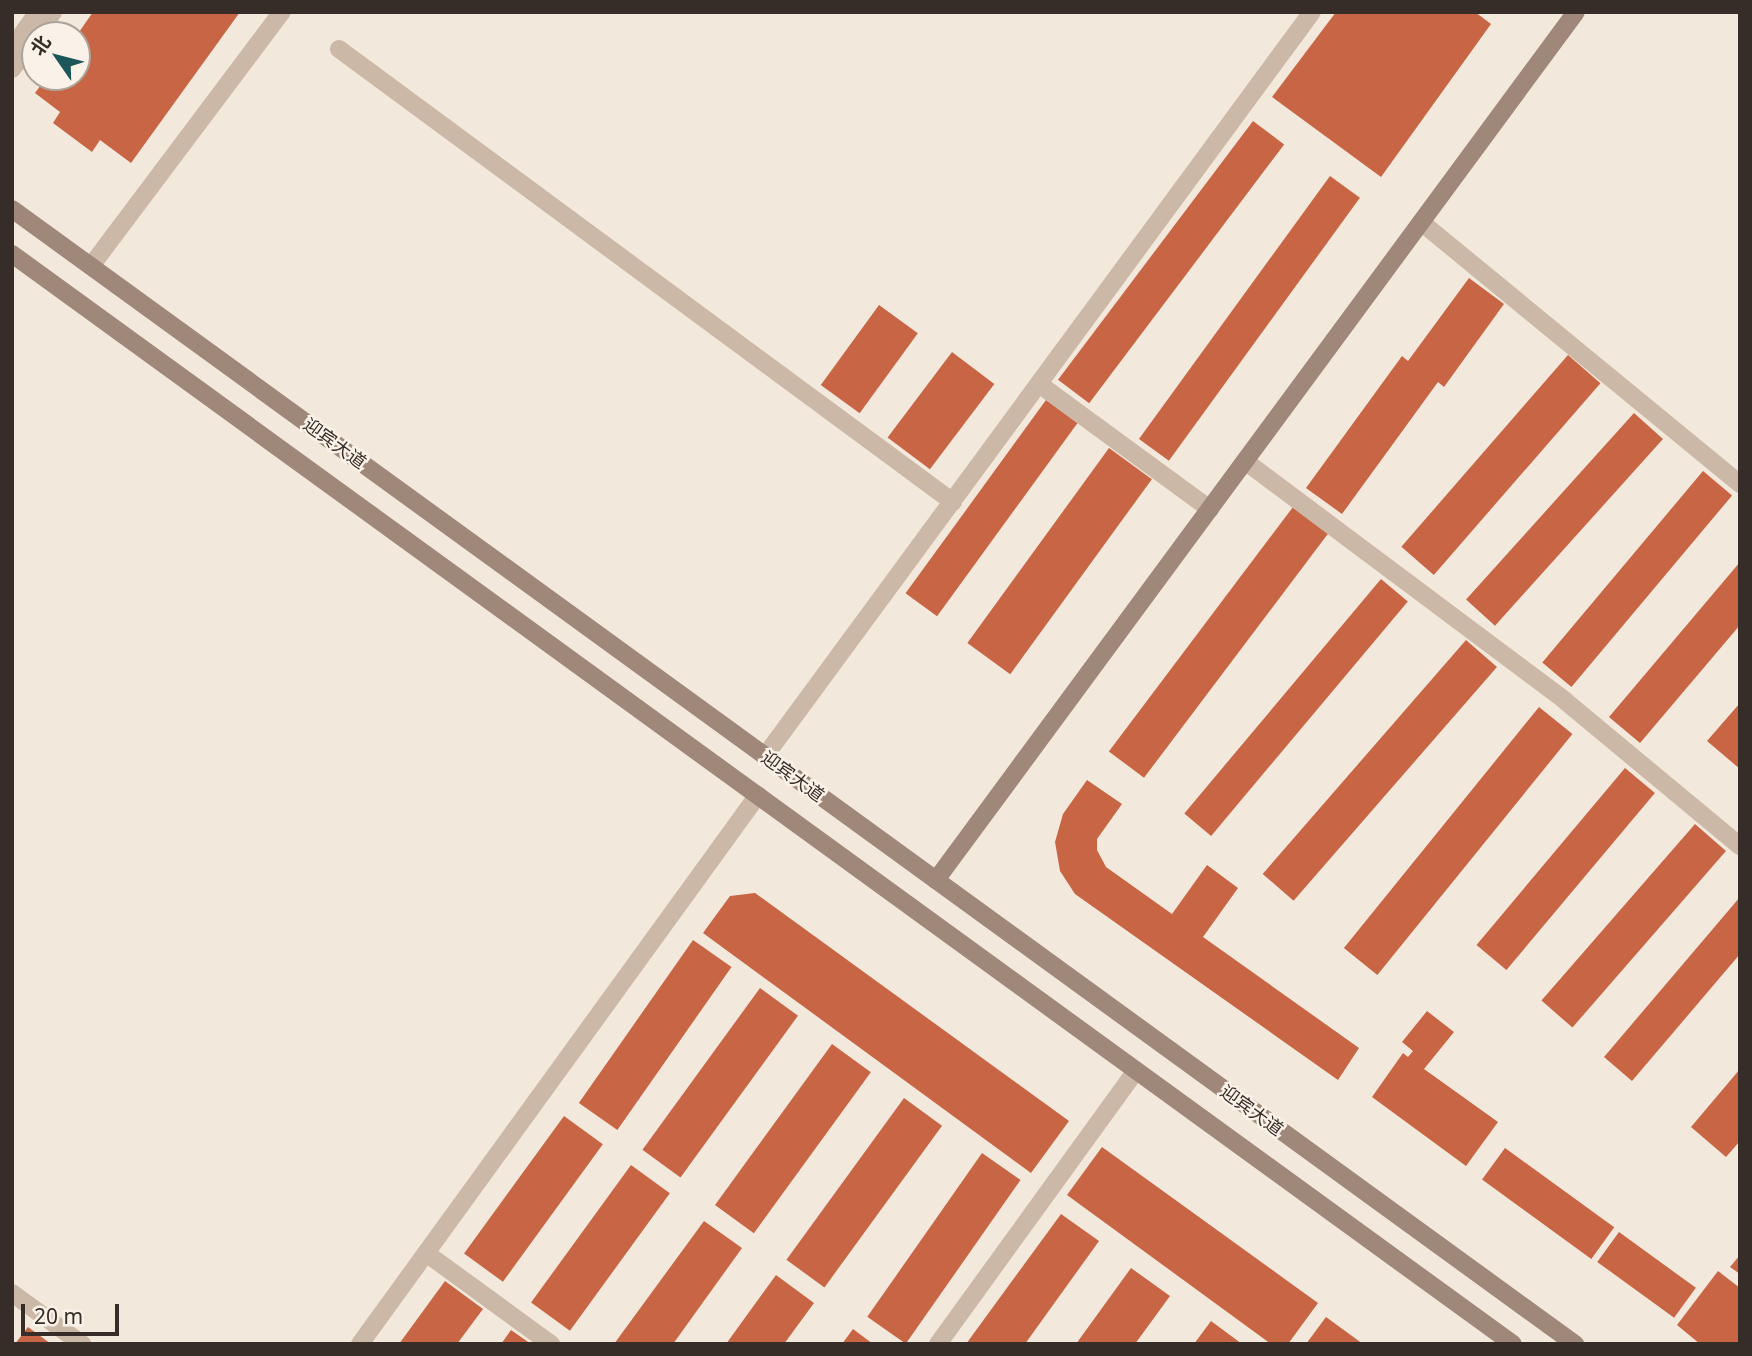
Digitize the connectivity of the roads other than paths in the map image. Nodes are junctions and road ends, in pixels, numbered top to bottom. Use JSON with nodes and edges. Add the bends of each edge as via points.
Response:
{"nodes":[{"id":1,"x":38,"y":12,"type":"edge"},
{"id":2,"x":282,"y":12,"type":"edge"},
{"id":3,"x":1312,"y":12,"type":"edge"},
{"id":4,"x":1576,"y":12,"type":"edge"},
{"id":5,"x":12,"y":48,"type":"edge"},
{"id":6,"x":339,"y":49,"type":"dead end"},
{"id":7,"x":12,"y":209,"type":"edge"},
{"id":8,"x":1422,"y":222,"type":"junction"},
{"id":9,"x":12,"y":254,"type":"edge"},
{"id":10,"x":91,"y":266,"type":"junction"},
{"id":11,"x":1039,"y":384,"type":"junction"},
{"id":12,"x":1245,"y":461,"type":"junction"},
{"id":13,"x":1740,"y":484,"type":"edge"},
{"id":14,"x":953,"y":502,"type":"junction"},
{"id":15,"x":1210,"y":509,"type":"junction"},
{"id":16,"x":765,"y":756,"type":"junction"},
{"id":17,"x":758,"y":795,"type":"junction"},
{"id":18,"x":1740,"y":846,"type":"edge"},
{"id":19,"x":936,"y":880,"type":"junction"},
{"id":20,"x":1136,"y":1070,"type":"junction"},
{"id":21,"x":426,"y":1252,"type":"junction"},
{"id":22,"x":12,"y":1293,"type":"edge"},
{"id":23,"x":82,"y":1344,"type":"edge"},
{"id":24,"x":360,"y":1344,"type":"edge"},
{"id":25,"x":551,"y":1344,"type":"edge"},
{"id":26,"x":938,"y":1344,"type":"edge"},
{"id":27,"x":1513,"y":1344,"type":"edge"},
{"id":28,"x":1575,"y":1344,"type":"edge"}],
"edges":[{"from":1,"to":5,"type":"street"},
{"from":2,"to":10,"type":"street"},
{"from":3,"to":11,"type":"street"},
{"from":4,"to":8,"type":"main road"},
{"from":6,"to":14,"type":"street"},
{"from":7,"to":10,"type":"main road","name":"迎宾大道"},
{"from":8,"to":12,"type":"main road"},
{"from":8,"to":13,"type":"street"},
{"from":9,"to":17,"type":"main road","name":"迎宾大道"},
{"from":10,"to":16,"type":"main road","name":"迎宾大道"},
{"from":11,"to":14,"type":"street"},
{"from":11,"to":15,"type":"street"},
{"from":12,"to":15,"type":"main road"},
{"from":12,"to":18,"type":"street","via":[[1564,699]]},
{"from":14,"to":16,"type":"street"},
{"from":15,"to":19,"type":"main road"},
{"from":16,"to":19,"type":"main road","name":"迎宾大道"},
{"from":17,"to":20,"type":"main road","name":"迎宾大道"},
{"from":17,"to":21,"type":"street"},
{"from":19,"to":28,"type":"main road","name":"迎宾大道"},
{"from":20,"to":26,"type":"street"},
{"from":20,"to":27,"type":"main road","name":"迎宾大道"},
{"from":21,"to":24,"type":"street"},
{"from":21,"to":25,"type":"street"},
{"from":22,"to":23,"type":"street"}]}
